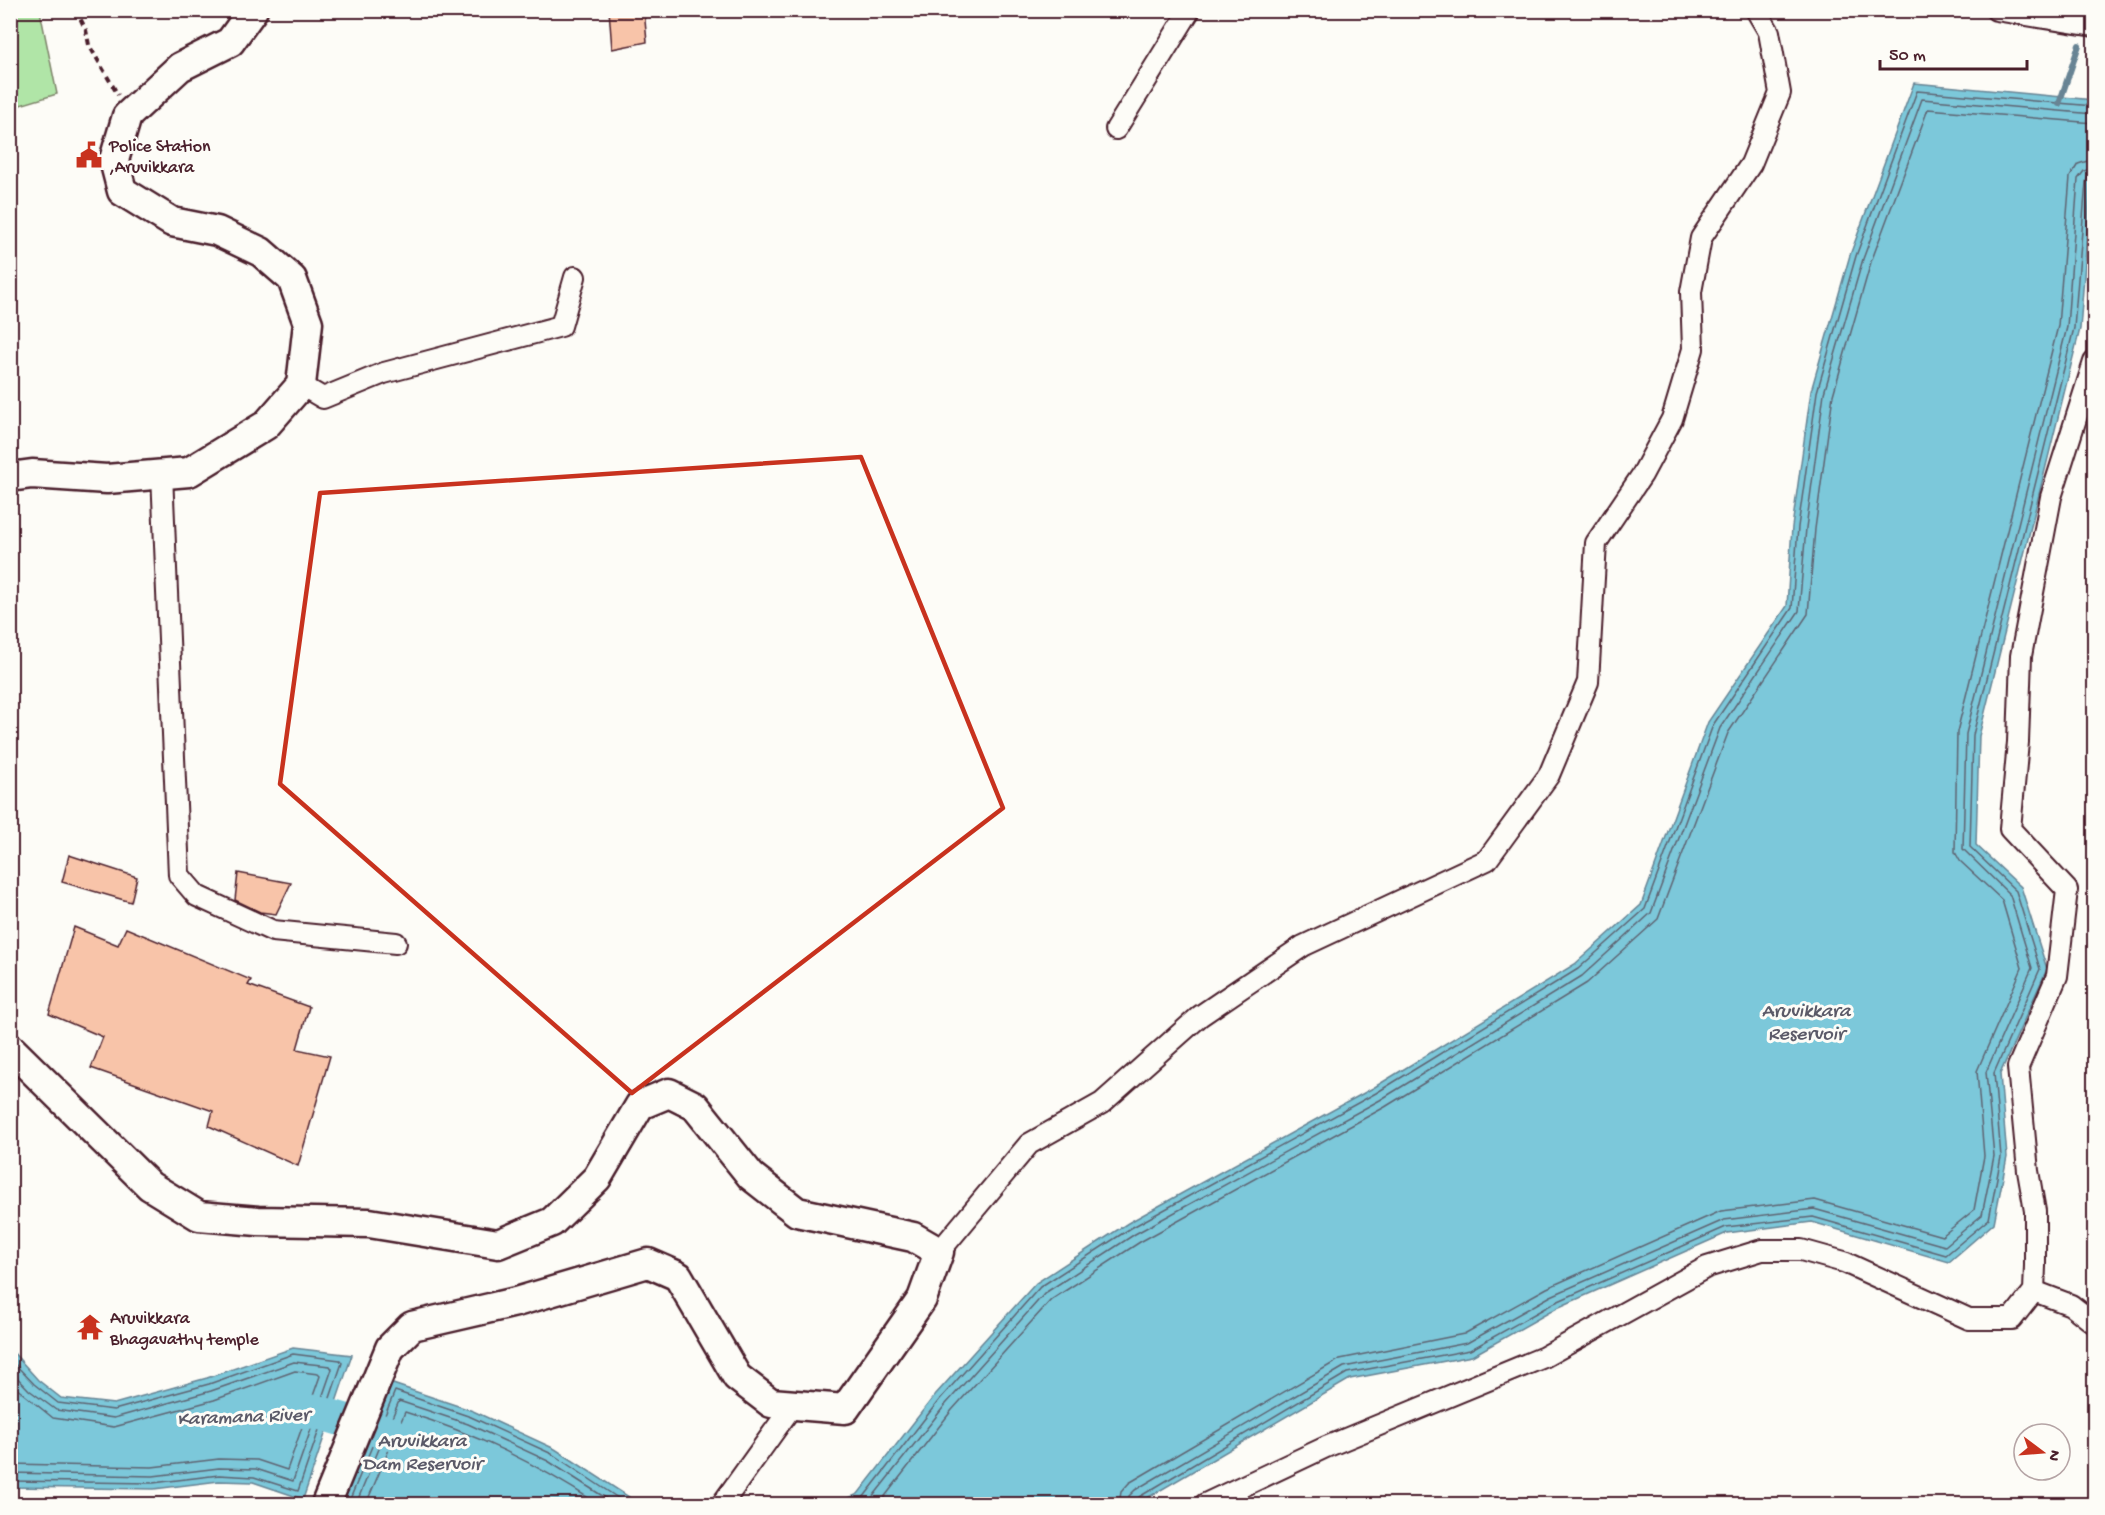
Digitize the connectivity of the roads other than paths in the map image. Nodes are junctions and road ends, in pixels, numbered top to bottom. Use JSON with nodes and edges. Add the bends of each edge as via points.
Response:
{"nodes":[{"id":1,"x":253,"y":10,"type":"edge"},
{"id":2,"x":1190,"y":10,"type":"edge"},
{"id":3,"x":1756,"y":10,"type":"edge"},
{"id":4,"x":1996,"y":10,"type":"edge"},
{"id":5,"x":2094,"y":26,"type":"edge"},
{"id":6,"x":1116,"y":129,"type":"dead end"},
{"id":7,"x":574,"y":277,"type":"dead end"},
{"id":8,"x":2094,"y":362,"type":"edge"},
{"id":9,"x":300,"y":385,"type":"junction"},
{"id":10,"x":162,"y":474,"type":"junction"},
{"id":11,"x":10,"y":477,"type":"edge"},
{"id":12,"x":396,"y":943,"type":"dead end"},
{"id":13,"x":10,"y":1048,"type":"edge"},
{"id":14,"x":939,"y":1252,"type":"junction"},
{"id":15,"x":2034,"y":1291,"type":"junction"},
{"id":16,"x":2094,"y":1323,"type":"edge"},
{"id":17,"x":793,"y":1405,"type":"junction"},
{"id":18,"x":326,"y":1504,"type":"edge"},
{"id":19,"x":722,"y":1504,"type":"edge"},
{"id":20,"x":1205,"y":1504,"type":"edge"}],
"edges":[{"from":1,"to":9,"type":"street","via":[[230,42],[180,67],[127,116],[114,160],[122,191],[172,222],[217,231],[261,252],[292,279],[308,323]]},
{"from":2,"to":6,"type":"street"},
{"from":3,"to":14,"type":"street","via":[[1769,32],[1780,93],[1751,164],[1701,238],[1691,292],[1692,349],[1672,419],[1642,475],[1596,543],[1588,682],[1549,775],[1487,860],[1303,946],[1200,1016],[1102,1103],[1029,1144]]},
{"from":4,"to":5,"type":"street"},
{"from":7,"to":9,"type":"street","via":[[561,326],[384,373],[323,398]]},
{"from":8,"to":15,"type":"street","via":[[2051,497],[2021,656],[2010,829],[2067,890],[2057,976],[2018,1067],[2035,1211]]},
{"from":9,"to":10,"type":"street","via":[[266,425],[189,472]]},
{"from":10,"to":11,"type":"street","via":[[107,479],[32,474]]},
{"from":10,"to":12,"type":"street","via":[[179,875],[196,896],[273,930]]},
{"from":13,"to":14,"type":"street","via":[[150,1186],[199,1216],[369,1222],[498,1244],[552,1222],[597,1178],[640,1105],[669,1093],[695,1106],[751,1176],[797,1212],[913,1237]]},
{"from":14,"to":17,"type":"street","via":[[922,1299],[845,1409]]},
{"from":15,"to":16,"type":"street","via":[[2071,1305]]},
{"from":15,"to":20,"type":"street","via":[[2012,1319],[1970,1320],[1844,1262],[1801,1250],[1762,1250],[1707,1267],[1544,1357],[1326,1447]]},
{"from":17,"to":18,"type":"street","via":[[771,1403],[737,1377],[678,1276],[648,1263],[516,1302],[412,1326],[390,1348]]},
{"from":17,"to":19,"type":"street"}]}
